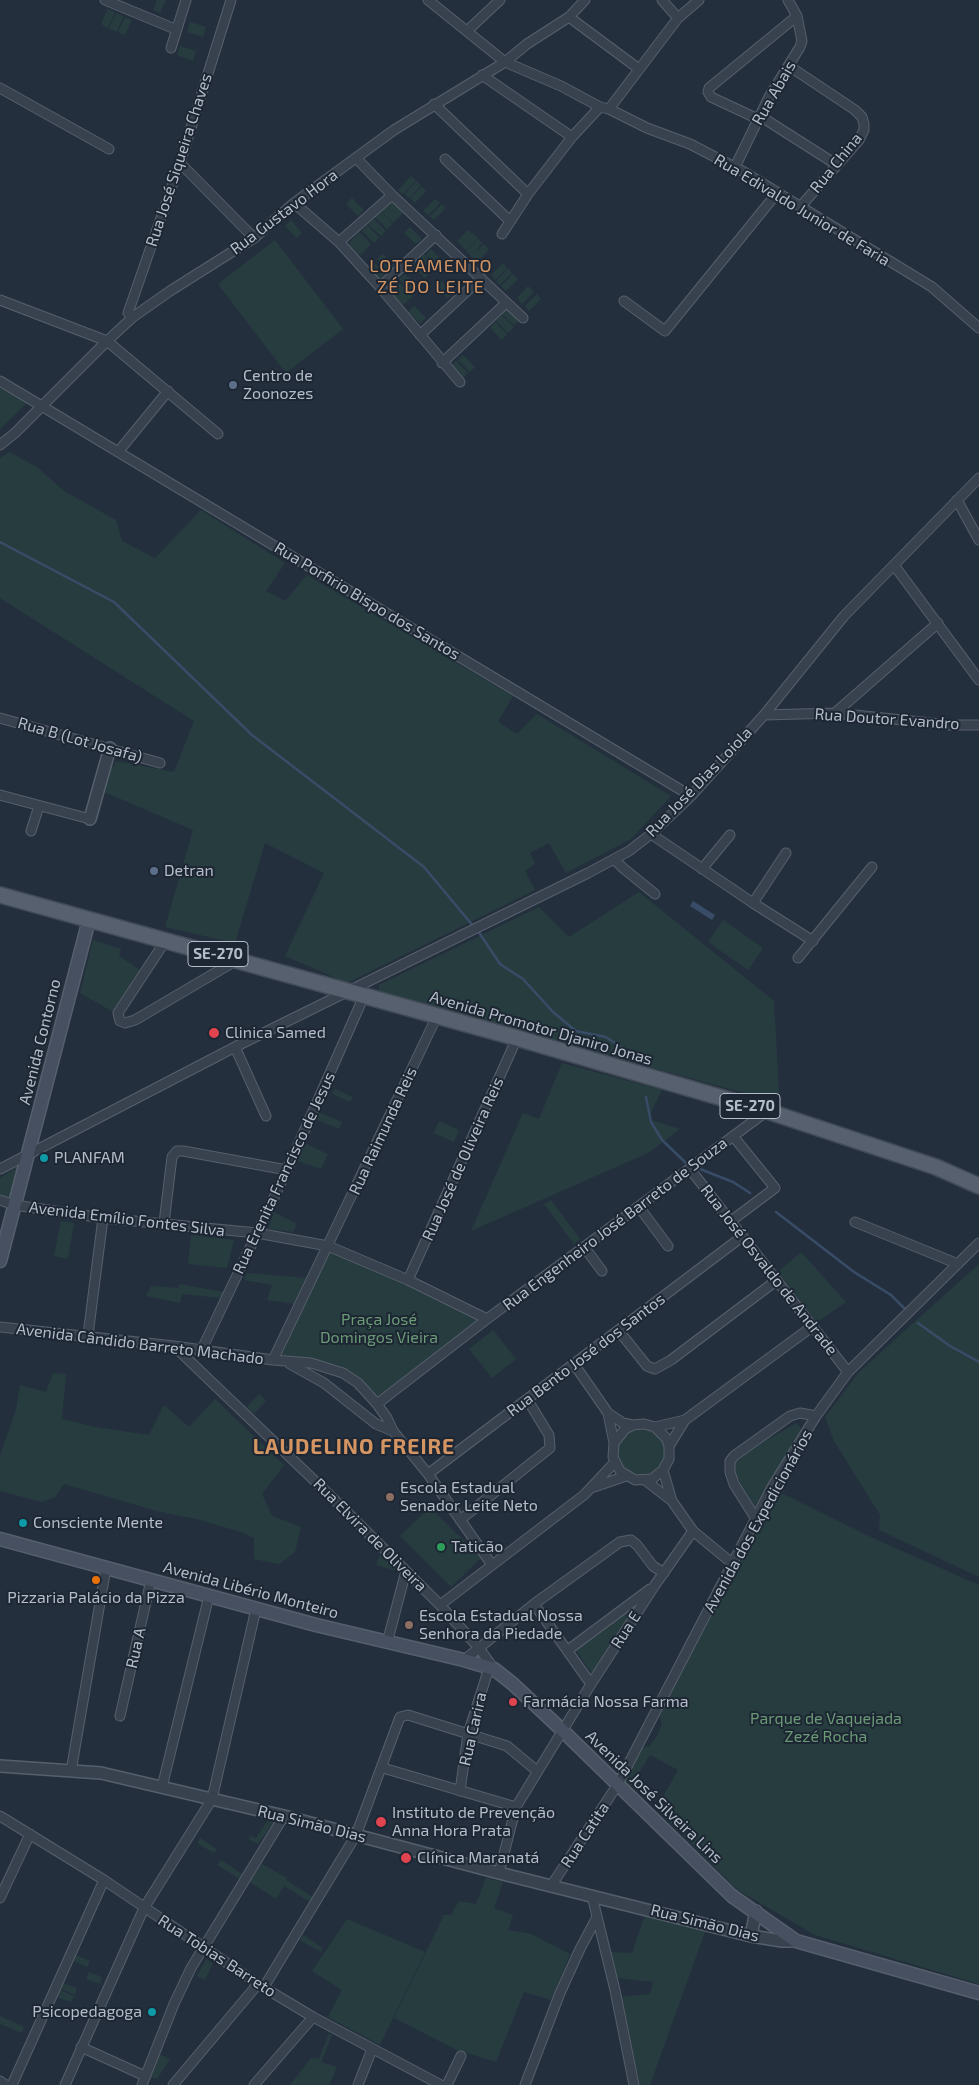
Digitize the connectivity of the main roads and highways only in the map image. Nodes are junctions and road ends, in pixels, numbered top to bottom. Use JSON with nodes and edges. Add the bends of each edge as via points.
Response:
{"nodes":[{"id":1,"x":0,"y":895,"type":"edge"},
{"id":2,"x":89,"y":920,"type":"junction"},
{"id":3,"x":979,"y":1186,"type":"edge"},
{"id":4,"x":0,"y":1261,"type":"edge"},
{"id":5,"x":0,"y":1539,"type":"edge"},
{"id":6,"x":491,"y":1669,"type":"joint"},
{"id":7,"x":979,"y":1993,"type":"edge"}],
"edges":[{"from":1,"to":2,"type":"main road","number":"SE-270"},
{"from":2,"to":3,"type":"main road","name":"Avenida Promotor Djaniro Jonas","number":"SE-270","via":[[518,1038],[767,1111],[936,1167]]},
{"from":2,"to":4,"type":"main road","name":"Avenida Contorno"},
{"from":5,"to":6,"type":"main road","name":"Avenida Libério Monteiro"},
{"from":6,"to":7,"type":"main road","name":"Avenida José Silveira Lins","via":[[513,1684],[563,1731],[732,1896],[796,1941]]}]}
